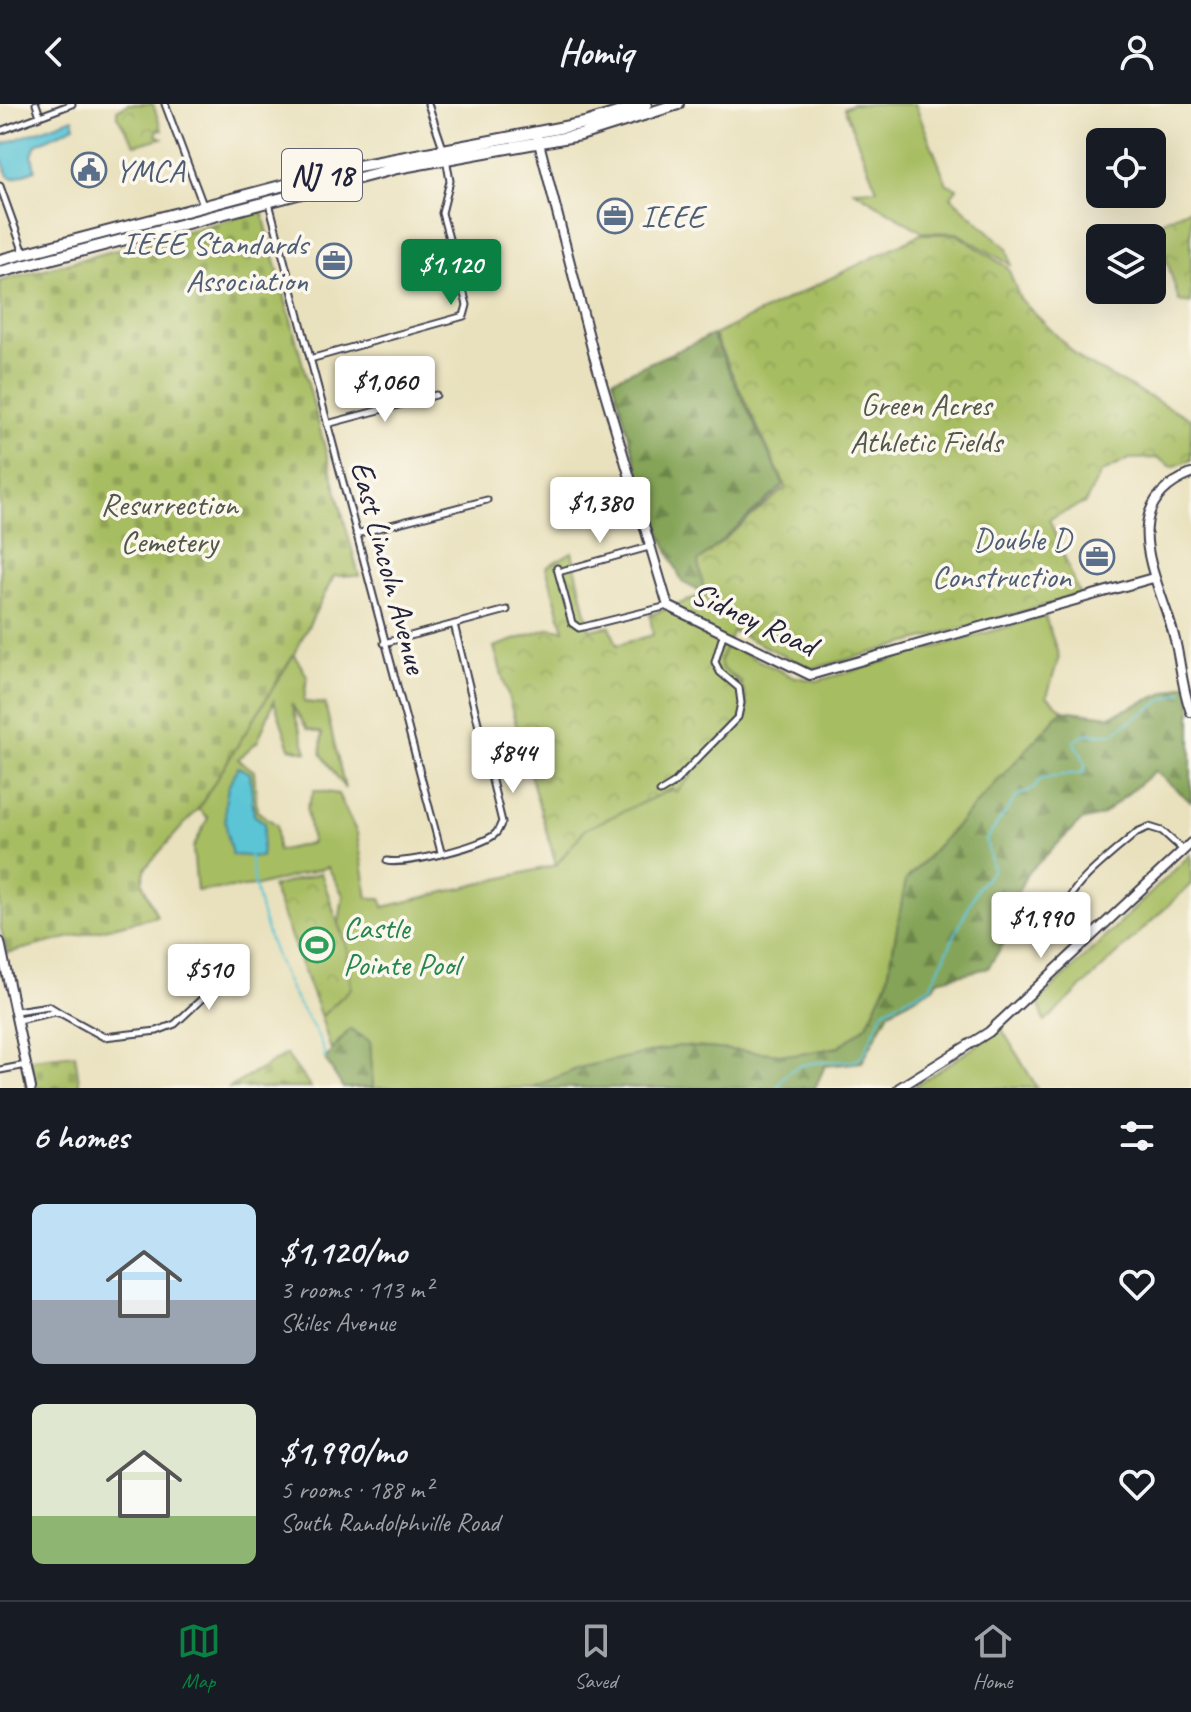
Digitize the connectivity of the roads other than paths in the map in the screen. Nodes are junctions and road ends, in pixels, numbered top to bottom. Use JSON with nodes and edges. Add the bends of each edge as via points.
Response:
{"nodes":[{"id":1,"x":36,"y":104,"type":"edge"},
{"id":2,"x":72,"y":104,"type":"edge"},
{"id":3,"x":165,"y":104,"type":"edge"},
{"id":4,"x":428,"y":104,"type":"edge"},
{"id":5,"x":646,"y":104,"type":"edge"},
{"id":6,"x":678,"y":104,"type":"edge"},
{"id":7,"x":40,"y":116,"type":"junction"},
{"id":8,"x":0,"y":131,"type":"edge"},
{"id":9,"x":538,"y":138,"type":"junction"},
{"id":10,"x":443,"y":147,"type":"junction"},
{"id":11,"x":447,"y":160,"type":"junction"},
{"id":12,"x":0,"y":186,"type":"edge"},
{"id":13,"x":268,"y":202,"type":"junction"},
{"id":14,"x":203,"y":206,"type":"junction"},
{"id":15,"x":24,"y":254,"type":"junction"},
{"id":16,"x":0,"y":260,"type":"edge"},
{"id":17,"x":0,"y":272,"type":"edge"},
{"id":18,"x":310,"y":359,"type":"junction"},
{"id":19,"x":436,"y":395,"type":"dead end"},
{"id":20,"x":327,"y":424,"type":"junction"},
{"id":21,"x":1191,"y":474,"type":"edge"},
{"id":22,"x":487,"y":500,"type":"dead end"},
{"id":23,"x":356,"y":534,"type":"junction"},
{"id":24,"x":649,"y":547,"type":"junction"},
{"id":25,"x":1153,"y":578,"type":"junction"},
{"id":26,"x":668,"y":606,"type":"junction"},
{"id":27,"x":507,"y":610,"type":"dead end"},
{"id":28,"x":454,"y":624,"type":"junction"},
{"id":29,"x":723,"y":635,"type":"junction"},
{"id":30,"x":384,"y":643,"type":"junction"},
{"id":31,"x":1191,"y":712,"type":"edge"},
{"id":32,"x":660,"y":792,"type":"dead end"},
{"id":33,"x":1191,"y":843,"type":"edge"},
{"id":34,"x":1183,"y":850,"type":"junction"},
{"id":35,"x":441,"y":852,"type":"junction"},
{"id":36,"x":387,"y":861,"type":"dead end"},
{"id":37,"x":1085,"y":940,"type":"junction"},
{"id":38,"x":0,"y":942,"type":"edge"},
{"id":39,"x":2,"y":955,"type":"edge"},
{"id":40,"x":231,"y":980,"type":"dead end"},
{"id":41,"x":17,"y":1016,"type":"junction"},
{"id":42,"x":27,"y":1065,"type":"junction"},
{"id":43,"x":0,"y":1070,"type":"edge"},
{"id":44,"x":31,"y":1088,"type":"edge"},
{"id":45,"x":899,"y":1088,"type":"edge"}],
"edges":[{"from":1,"to":7,"type":"street"},
{"from":2,"to":7,"type":"street"},
{"from":3,"to":14,"type":"street"},
{"from":4,"to":10,"type":"street"},
{"from":5,"to":9,"type":"highway","number":"NJ 18"},
{"from":6,"to":9,"type":"highway","number":"NJ 18","via":[[608,128]]},
{"from":7,"to":8,"type":"street"},
{"from":9,"to":10,"type":"highway","number":"NJ 18"},
{"from":9,"to":11,"type":"highway","number":"NJ 18"},
{"from":9,"to":24,"type":"street","name":"Sidney Road"},
{"from":10,"to":11,"type":"street"},
{"from":10,"to":14,"type":"highway","number":"NJ 18"},
{"from":11,"to":13,"type":"highway","number":"NJ 18"},
{"from":11,"to":18,"type":"street","via":[[450,181],[442,213],[467,305],[464,316]]},
{"from":12,"to":15,"type":"street"},
{"from":13,"to":17,"type":"highway","number":"NJ 18"},
{"from":13,"to":18,"type":"street","name":"East Lincoln Avenue"},
{"from":14,"to":15,"type":"highway","number":"NJ 18"},
{"from":15,"to":16,"type":"highway","number":"NJ 18"},
{"from":18,"to":20,"type":"street","name":"East Lincoln Avenue"},
{"from":19,"to":20,"type":"street"},
{"from":20,"to":23,"type":"street","name":"East Lincoln Avenue"},
{"from":21,"to":25,"type":"street","via":[[1166,488],[1151,511],[1146,544]]},
{"from":22,"to":23,"type":"street"},
{"from":23,"to":30,"type":"street","name":"East Lincoln Avenue"},
{"from":24,"to":26,"type":"street","name":"Sidney Road"},
{"from":24,"to":26,"type":"street","via":[[558,570],[572,623],[582,628]]},
{"from":25,"to":29,"type":"street","name":"Sidney Road","via":[[821,674],[799,673]]},
{"from":25,"to":31,"type":"street","via":[[1175,639]]},
{"from":26,"to":29,"type":"street","name":"Sidney Road"},
{"from":27,"to":28,"type":"street"},
{"from":28,"to":30,"type":"street"},
{"from":28,"to":35,"type":"street","via":[[502,822],[487,839]]},
{"from":29,"to":32,"type":"street","via":[[715,662],[739,688],[738,717]]},
{"from":30,"to":35,"type":"street","name":"East Lincoln Avenue"},
{"from":33,"to":34,"type":"street"},
{"from":34,"to":37,"type":"street"},
{"from":34,"to":37,"type":"street","via":[[1149,827],[1070,893],[1070,923]]},
{"from":35,"to":36,"type":"street"},
{"from":37,"to":45,"type":"street","via":[[989,1032]]},
{"from":38,"to":39,"type":"street"},
{"from":39,"to":41,"type":"street"},
{"from":40,"to":41,"type":"street","via":[[213,989],[175,1024],[157,1031],[104,1037],[49,1006]]},
{"from":41,"to":42,"type":"street"},
{"from":42,"to":43,"type":"street"},
{"from":42,"to":44,"type":"street"}]}
